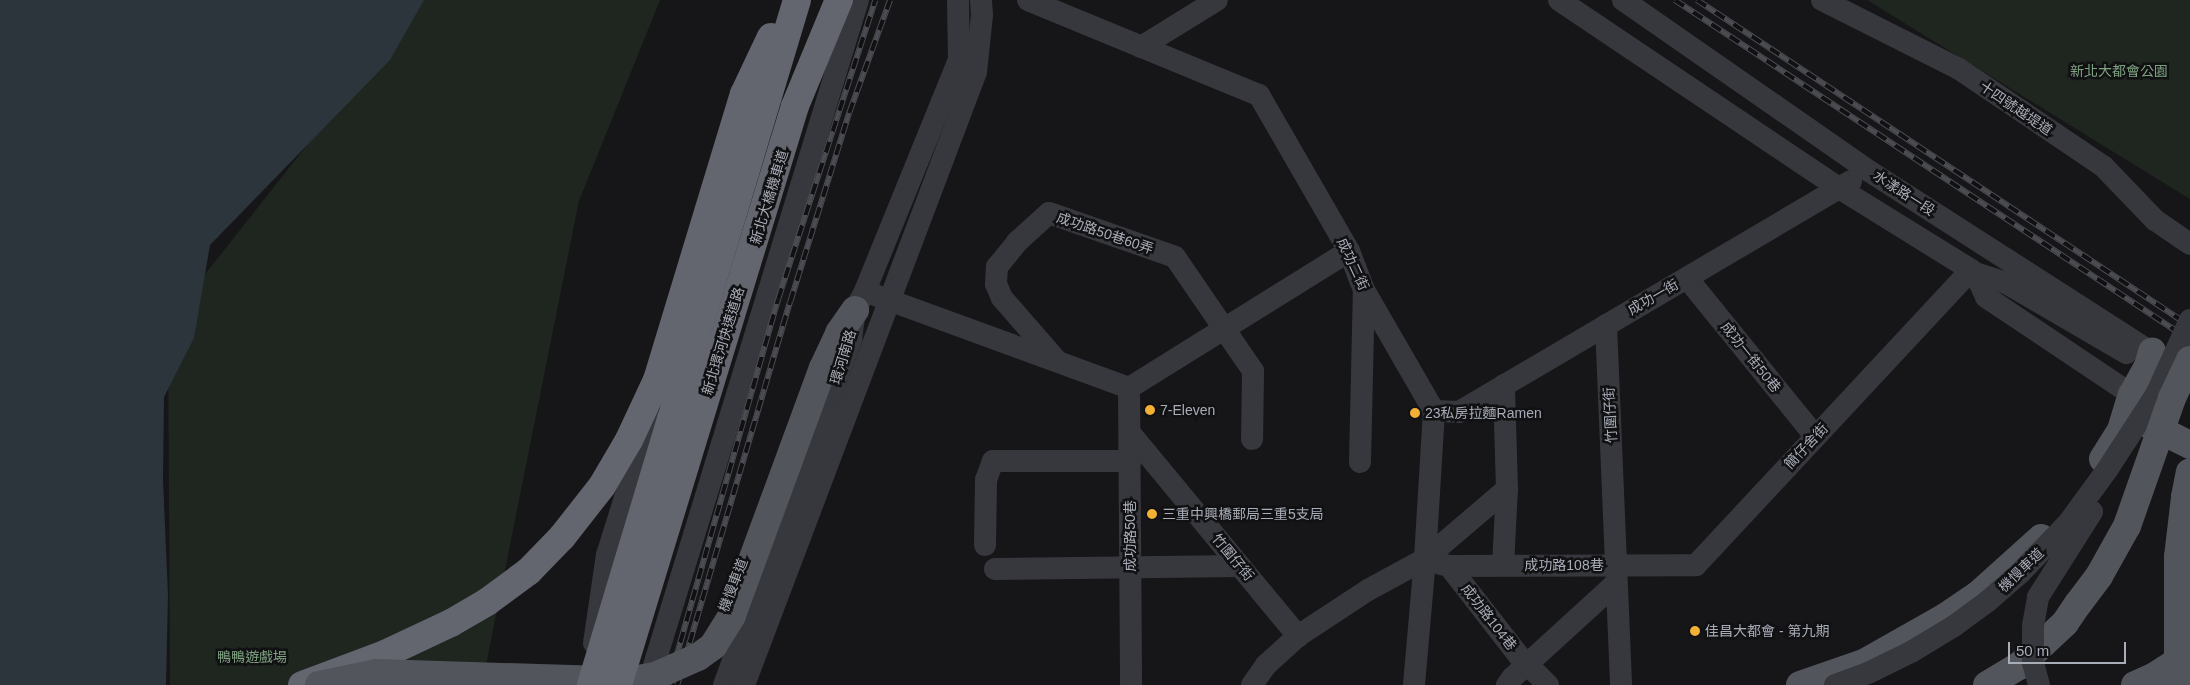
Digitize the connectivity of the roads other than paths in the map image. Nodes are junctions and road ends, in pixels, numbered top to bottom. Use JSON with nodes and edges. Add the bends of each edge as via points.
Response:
{"nodes":[{"id":1,"x":782,"y":0,"type":"edge"},
{"id":2,"x":789,"y":0,"type":"edge"},
{"id":3,"x":797,"y":0,"type":"edge"},
{"id":4,"x":810,"y":0,"type":"edge"},
{"id":5,"x":839,"y":0,"type":"edge"},
{"id":6,"x":852,"y":0,"type":"edge"},
{"id":7,"x":858,"y":0,"type":"edge"},
{"id":8,"x":958,"y":0,"type":"edge"},
{"id":9,"x":981,"y":0,"type":"edge"},
{"id":10,"x":1028,"y":0,"type":"edge"},
{"id":11,"x":1217,"y":0,"type":"edge"},
{"id":12,"x":1559,"y":0,"type":"edge"},
{"id":13,"x":1623,"y":0,"type":"edge"},
{"id":14,"x":1822,"y":0,"type":"edge"},
{"id":15,"x":1140,"y":46,"type":"junction"},
{"id":16,"x":1869,"y":171,"type":"junction"},
{"id":17,"x":1839,"y":188,"type":"junction"},
{"id":18,"x":2190,"y":244,"type":"edge"},
{"id":19,"x":1349,"y":251,"type":"junction"},
{"id":20,"x":1973,"y":271,"type":"junction"},
{"id":21,"x":1687,"y":278,"type":"junction"},
{"id":22,"x":1364,"y":290,"type":"junction"},
{"id":23,"x":890,"y":300,"type":"junction"},
{"id":24,"x":860,"y":301,"type":"junction"},
{"id":25,"x":2190,"y":320,"type":"edge"},
{"id":26,"x":1606,"y":325,"type":"junction"},
{"id":27,"x":1225,"y":328,"type":"junction"},
{"id":28,"x":2150,"y":359,"type":"junction"},
{"id":29,"x":2190,"y":360,"type":"edge"},
{"id":30,"x":1057,"y":361,"type":"junction"},
{"id":31,"x":817,"y":369,"type":"junction"},
{"id":32,"x":2190,"y":377,"type":"edge"},
{"id":33,"x":1504,"y":385,"type":"junction"},
{"id":34,"x":1129,"y":388,"type":"junction"},
{"id":35,"x":2190,"y":394,"type":"edge"},
{"id":36,"x":2143,"y":396,"type":"junction"},
{"id":37,"x":689,"y":398,"type":"junction"},
{"id":38,"x":1434,"y":411,"type":"junction"},
{"id":39,"x":2121,"y":430,"type":"junction"},
{"id":40,"x":2190,"y":431,"type":"edge"},
{"id":41,"x":1130,"y":433,"type":"junction"},
{"id":42,"x":1815,"y":436,"type":"junction"},
{"id":43,"x":1252,"y":440,"type":"dead end"},
{"id":44,"x":2190,"y":445,"type":"edge"},
{"id":45,"x":1130,"y":461,"type":"junction"},
{"id":46,"x":1360,"y":462,"type":"dead end"},
{"id":47,"x":2190,"y":472,"type":"edge"},
{"id":48,"x":1507,"y":489,"type":"junction"},
{"id":49,"x":658,"y":500,"type":"junction"},
{"id":50,"x":985,"y":545,"type":"dead end"},
{"id":51,"x":1426,"y":559,"type":"junction"},
{"id":52,"x":1503,"y":565,"type":"junction"},
{"id":53,"x":1240,"y":566,"type":"junction"},
{"id":54,"x":1449,"y":566,"type":"junction"},
{"id":55,"x":1130,"y":567,"type":"junction"},
{"id":56,"x":995,"y":569,"type":"dead end"},
{"id":57,"x":1616,"y":574,"type":"junction"},
{"id":58,"x":1298,"y":636,"type":"junction"},
{"id":59,"x":2190,"y":650,"type":"edge"},
{"id":60,"x":1528,"y":664,"type":"junction"},
{"id":61,"x":2190,"y":675,"type":"edge"},
{"id":62,"x":302,"y":685,"type":"edge"},
{"id":63,"x":319,"y":685,"type":"edge"},
{"id":64,"x":384,"y":685,"type":"edge"},
{"id":65,"x":591,"y":685,"type":"edge"},
{"id":66,"x":613,"y":685,"type":"edge"},
{"id":67,"x":618,"y":685,"type":"edge"},
{"id":68,"x":648,"y":685,"type":"edge"},
{"id":69,"x":724,"y":685,"type":"edge"},
{"id":70,"x":744,"y":685,"type":"edge"},
{"id":71,"x":1131,"y":685,"type":"edge"},
{"id":72,"x":1252,"y":685,"type":"edge"},
{"id":73,"x":1414,"y":685,"type":"edge"},
{"id":74,"x":1508,"y":685,"type":"edge"},
{"id":75,"x":1548,"y":685,"type":"edge"},
{"id":76,"x":1621,"y":685,"type":"edge"},
{"id":77,"x":1800,"y":685,"type":"edge"},
{"id":78,"x":1835,"y":685,"type":"edge"},
{"id":79,"x":1987,"y":685,"type":"edge"},
{"id":80,"x":2039,"y":685,"type":"edge"},
{"id":81,"x":2135,"y":685,"type":"edge"},
{"id":82,"x":2178,"y":685,"type":"edge"}],
"edges":[{"from":1,"to":37,"type":"street","bridge":true},
{"from":2,"to":62,"type":"highway","bridge":true,"via":[[744,94],[657,380],[629,440],[602,486],[562,537],[529,571],[487,602],[451,624]]},
{"from":3,"to":65,"type":"highway","name":"新北環河快速道路","bridge":true},
{"from":4,"to":37,"type":"highway"},
{"from":5,"to":67,"type":"highway","name":"新北環河快速道路","bridge":true,"via":[[796,106]]},
{"from":6,"to":37,"type":"street","name":"新北大橋機車道","bridge":true,"via":[[816,46]]},
{"from":7,"to":68,"type":"street"},
{"from":8,"to":24,"type":"street","name":"環河南路","via":[[959,59]]},
{"from":9,"to":23,"type":"street","name":"環河南路","via":[[976,72]]},
{"from":10,"to":15,"type":"street","name":"成功二街"},
{"from":11,"to":15,"type":"street"},
{"from":12,"to":17,"type":"street","name":"水漾路一段"},
{"from":13,"to":16,"type":"street","name":"水漾路一段"},
{"from":14,"to":18,"type":"street","name":"十四號越堤道","via":[[1959,69],[2103,166],[2155,220]]},
{"from":15,"to":19,"type":"street","name":"成功二街","via":[[1259,95]]},
{"from":16,"to":17,"type":"street","name":"成功一街"},
{"from":16,"to":28,"type":"street","name":"水漾路一段"},
{"from":17,"to":20,"type":"street","name":"水漾路一段"},
{"from":17,"to":21,"type":"street","name":"成功一街"},
{"from":19,"to":22,"type":"street","name":"成功二街"},
{"from":19,"to":27,"type":"street"},
{"from":20,"to":28,"type":"street","name":"水漾路一段","via":[[2008,284]]},
{"from":20,"to":36,"type":"street","via":[[1986,296]]},
{"from":20,"to":42,"type":"street","name":"簡仔舍街"},
{"from":21,"to":26,"type":"street","name":"成功一街"},
{"from":21,"to":42,"type":"street","name":"成功一街50巷"},
{"from":22,"to":38,"type":"street","name":"成功二街"},
{"from":22,"to":46,"type":"street"},
{"from":23,"to":24,"type":"street"},
{"from":23,"to":30,"type":"street"},
{"from":23,"to":70,"type":"street","name":"環河南路"},
{"from":24,"to":31,"type":"main road"},
{"from":24,"to":69,"type":"street","name":"環河南路","via":[[851,339]]},
{"from":25,"to":36,"type":"street","name":"機慢車道","bridge":true},
{"from":26,"to":33,"type":"street","name":"成功一街"},
{"from":26,"to":57,"type":"street","name":"竹圍仔街"},
{"from":27,"to":30,"type":"street","name":"成功路50巷60弄","via":[[1176,256],[1049,213],[1017,242],[997,267],[996,284],[1002,298]]},
{"from":27,"to":34,"type":"street"},
{"from":27,"to":43,"type":"street","via":[[1253,371]]},
{"from":28,"to":32,"type":"street","name":"水漾路一段"},
{"from":28,"to":35,"type":"street","name":"水漾路一段"},
{"from":28,"to":36,"type":"main road"},
{"from":29,"to":79,"type":"main road","bridge":true,"via":[[2172,398],[2127,526],[2099,576],[2065,623],[2019,666]]},
{"from":30,"to":34,"type":"street"},
{"from":31,"to":63,"type":"main road","bridge":true,"via":[[732,615],[713,646],[698,657],[656,676],[627,681],[377,673]]},
{"from":31,"to":64,"type":"street","name":"機慢車道","bridge":true,"via":[[720,618],[699,646],[664,666],[633,673],[460,664],[428,668]]},
{"from":33,"to":38,"type":"street","name":"成功一街","via":[[1459,412]]},
{"from":33,"to":48,"type":"street"},
{"from":34,"to":41,"type":"street","name":"成功路50巷"},
{"from":36,"to":39,"type":"main road"},
{"from":36,"to":40,"type":"street"},
{"from":36,"to":78,"type":"street","name":"機慢車道","bridge":true,"via":[[2107,470],[2069,522],[2020,573],[1954,626],[1902,656]]},
{"from":36,"to":80,"type":"street","name":"機慢車道","bridge":true,"via":[[2131,450],[2038,597],[2033,653]]},
{"from":37,"to":49,"type":"highway"},
{"from":38,"to":51,"type":"street"},
{"from":39,"to":44,"type":"main road","via":[[2141,419]]},
{"from":39,"to":77,"type":"main road","via":[[2099,465],[2047,532],[1978,595],[1864,663]]},
{"from":41,"to":45,"type":"street","name":"成功路50巷"},
{"from":41,"to":53,"type":"street","name":"竹圍仔街"},
{"from":42,"to":57,"type":"street","name":"簡仔舍街","via":[[1696,566]]},
{"from":45,"to":50,"type":"street","via":[[993,461],[986,480]]},
{"from":45,"to":55,"type":"street","name":"成功路50巷"},
{"from":47,"to":82,"type":"main road","bridge":true,"via":[[2178,557]]},
{"from":48,"to":51,"type":"street"},
{"from":48,"to":52,"type":"street"},
{"from":49,"to":65,"type":"highway","via":[[636,542],[599,677]]},
{"from":49,"to":66,"type":"highway"},
{"from":51,"to":54,"type":"street"},
{"from":51,"to":58,"type":"street","via":[[1368,590]]},
{"from":51,"to":73,"type":"street"},
{"from":52,"to":54,"type":"street","name":"成功路108巷"},
{"from":52,"to":57,"type":"street","name":"成功路108巷"},
{"from":53,"to":55,"type":"street"},
{"from":53,"to":58,"type":"street","name":"竹圍仔街"},
{"from":54,"to":60,"type":"street","name":"成功路104巷"},
{"from":55,"to":56,"type":"street"},
{"from":55,"to":71,"type":"street","name":"成功路50巷"},
{"from":57,"to":60,"type":"street"},
{"from":57,"to":76,"type":"street","name":"成功路108巷"},
{"from":58,"to":72,"type":"street","via":[[1266,666]]},
{"from":59,"to":81,"type":"main road","via":[[2155,676]]},
{"from":60,"to":74,"type":"street"},
{"from":60,"to":75,"type":"street","name":"成功路104巷"},
{"from":61,"to":82,"type":"street"}]}
